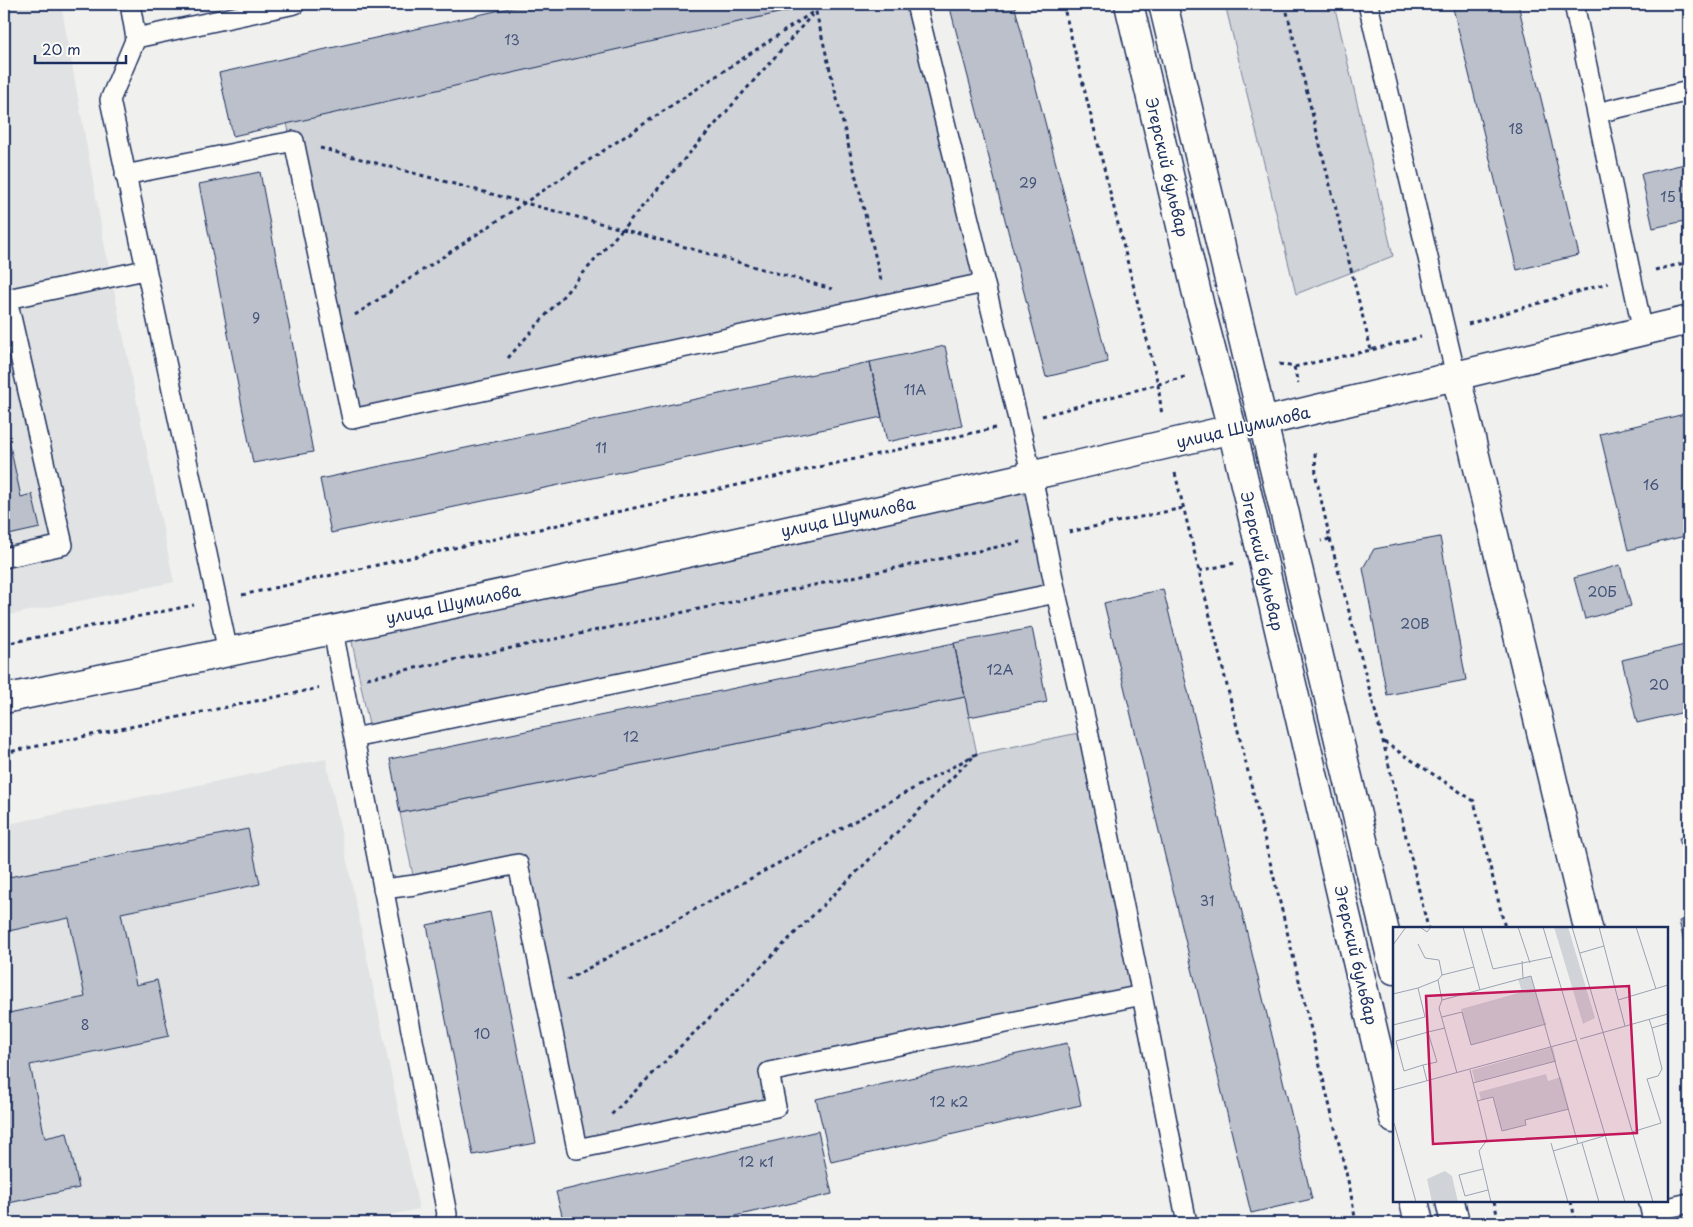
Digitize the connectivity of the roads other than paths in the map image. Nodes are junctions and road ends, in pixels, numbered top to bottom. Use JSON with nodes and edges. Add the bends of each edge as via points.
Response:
{"nodes":[{"id":1,"x":130,"y":4,"type":"edge"},
{"id":2,"x":295,"y":4,"type":"edge"},
{"id":3,"x":916,"y":4,"type":"edge"},
{"id":4,"x":1129,"y":4,"type":"edge"},
{"id":5,"x":1163,"y":4,"type":"edge"},
{"id":6,"x":1368,"y":4,"type":"edge"},
{"id":7,"x":1574,"y":4,"type":"edge"},
{"id":8,"x":136,"y":38,"type":"junction"},
{"id":9,"x":1689,"y":91,"type":"edge"},
{"id":10,"x":1597,"y":113,"type":"junction"},
{"id":11,"x":125,"y":175,"type":"junction"},
{"id":12,"x":145,"y":270,"type":"junction"},
{"id":13,"x":984,"y":283,"type":"junction"},
{"id":14,"x":6,"y":299,"type":"edge"},
{"id":15,"x":1689,"y":320,"type":"edge"},
{"id":16,"x":1643,"y":332,"type":"junction"},
{"id":17,"x":1456,"y":376,"type":"junction"},
{"id":18,"x":1263,"y":422,"type":"junction"},
{"id":19,"x":1232,"y":429,"type":"junction"},
{"id":20,"x":1032,"y":476,"type":"junction"},
{"id":21,"x":4,"y":558,"type":"edge"},
{"id":22,"x":1056,"y":592,"type":"junction"},
{"id":23,"x":333,"y":631,"type":"junction"},
{"id":24,"x":228,"y":652,"type":"junction"},
{"id":25,"x":4,"y":699,"type":"edge"},
{"id":26,"x":354,"y":738,"type":"junction"},
{"id":27,"x":383,"y":889,"type":"junction"},
{"id":28,"x":1588,"y":927,"type":"edge"},
{"id":29,"x":1393,"y":966,"type":"edge"},
{"id":30,"x":1142,"y":995,"type":"junction"},
{"id":31,"x":1393,"y":1114,"type":"edge"},
{"id":32,"x":1414,"y":1202,"type":"edge"},
{"id":33,"x":1450,"y":1202,"type":"edge"},
{"id":34,"x":1689,"y":1203,"type":"edge"},
{"id":35,"x":1655,"y":1212,"type":"edge"},
{"id":36,"x":445,"y":1223,"type":"edge"},
{"id":37,"x":1187,"y":1223,"type":"edge"},
{"id":38,"x":1419,"y":1223,"type":"edge"},
{"id":39,"x":1455,"y":1223,"type":"edge"}],
"edges":[{"from":1,"to":8,"type":"lane"},
{"from":2,"to":8,"type":"lane"},
{"from":3,"to":13,"type":"lane"},
{"from":4,"to":19,"type":"street","name":"Эгерский бульвар"},
{"from":5,"to":18,"type":"street","name":"Эгерский бульвар"},
{"from":6,"to":17,"type":"lane"},
{"from":7,"to":10,"type":"lane"},
{"from":8,"to":11,"type":"lane","via":[[110,100]]},
{"from":9,"to":10,"type":"lane"},
{"from":10,"to":16,"type":"lane"},
{"from":11,"to":12,"type":"lane"},
{"from":11,"to":13,"type":"lane","via":[[294,141],[352,419]]},
{"from":12,"to":14,"type":"lane"},
{"from":12,"to":24,"type":"lane"},
{"from":13,"to":20,"type":"lane"},
{"from":14,"to":21,"type":"lane","via":[[63,545]]},
{"from":15,"to":16,"type":"street","name":"улица Шумилова"},
{"from":16,"to":17,"type":"street","name":"улица Шумилова"},
{"from":17,"to":18,"type":"street","name":"улица Шумилова"},
{"from":17,"to":28,"type":"street"},
{"from":18,"to":19,"type":"street","name":"улица Шумилова"},
{"from":18,"to":29,"type":"street","name":"Эгерский бульвар"},
{"from":19,"to":20,"type":"street","name":"улица Шумилова"},
{"from":19,"to":31,"type":"street","name":"Эгерский бульвар"},
{"from":20,"to":22,"type":"lane"},
{"from":20,"to":23,"type":"street","name":"улица Шумилова"},
{"from":22,"to":26,"type":"lane"},
{"from":22,"to":30,"type":"lane"},
{"from":23,"to":24,"type":"street","name":"улица Шумилова"},
{"from":23,"to":26,"type":"lane"},
{"from":24,"to":25,"type":"street","name":"улица Шумилова"},
{"from":26,"to":27,"type":"lane"},
{"from":27,"to":30,"type":"lane","via":[[518,864],[577,1149],[776,1107],[769,1072]]},
{"from":27,"to":36,"type":"lane","via":[[447,1214]]},
{"from":30,"to":37,"type":"lane"},
{"from":32,"to":38,"type":"street"},
{"from":33,"to":39,"type":"street"},
{"from":34,"to":35,"type":"lane"}]}
